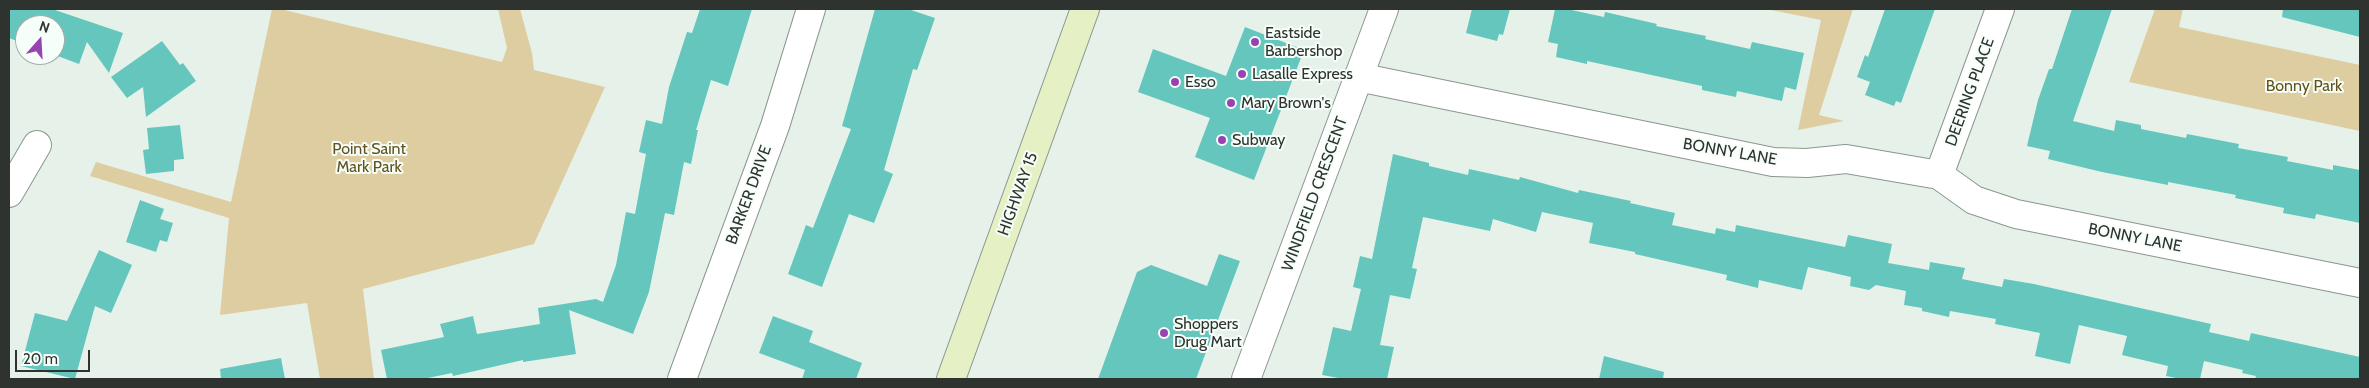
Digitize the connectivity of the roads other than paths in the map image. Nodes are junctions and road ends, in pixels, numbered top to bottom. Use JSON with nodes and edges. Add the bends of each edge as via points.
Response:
{"nodes":[{"id":1,"x":811,"y":9,"type":"edge"},
{"id":2,"x":1085,"y":9,"type":"edge"},
{"id":3,"x":1384,"y":9,"type":"edge"},
{"id":4,"x":2000,"y":9,"type":"edge"},
{"id":5,"x":1358,"y":77,"type":"junction"},
{"id":6,"x":37,"y":146,"type":"dead end"},
{"id":7,"x":1939,"y":175,"type":"junction"},
{"id":8,"x":9,"y":194,"type":"edge"},
{"id":9,"x":2360,"y":283,"type":"edge"},
{"id":10,"x":682,"y":379,"type":"edge"},
{"id":11,"x":951,"y":379,"type":"edge"},
{"id":12,"x":1246,"y":379,"type":"edge"}],
"edges":[{"from":1,"to":10,"type":"street","name":"BARKER DRIVE","via":[[775,126]]},
{"from":2,"to":11,"type":"main road","name":"HIGHWAY 15"},
{"from":3,"to":5,"type":"street","name":"WINDFIELD CRESCENT"},
{"from":4,"to":7,"type":"street","name":"DEERING PLACE"},
{"from":5,"to":7,"type":"street","name":"BONNY LANE","via":[[1773,162],[1846,159]]},
{"from":5,"to":12,"type":"street","name":"WINDFIELD CRESCENT"},
{"from":6,"to":8,"type":"street"},
{"from":7,"to":9,"type":"street","name":"BONNY LANE","via":[[1974,200],[2016,214]]}]}
